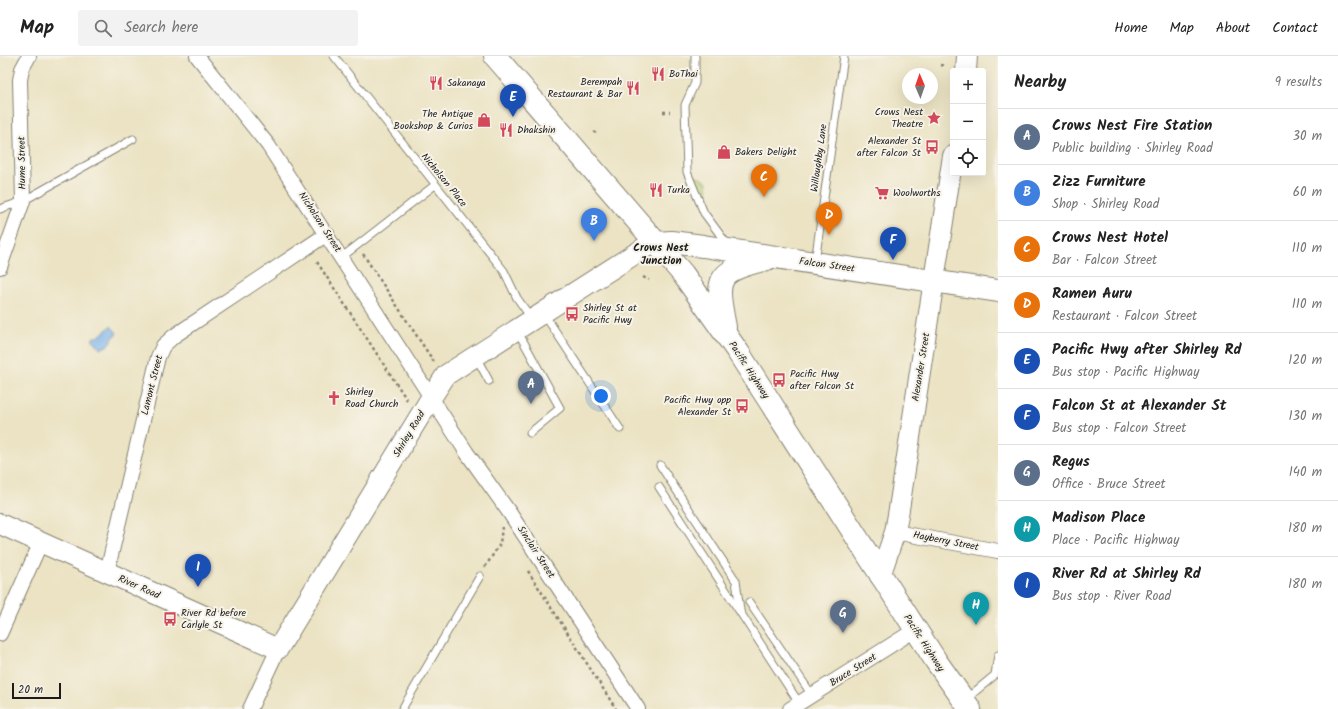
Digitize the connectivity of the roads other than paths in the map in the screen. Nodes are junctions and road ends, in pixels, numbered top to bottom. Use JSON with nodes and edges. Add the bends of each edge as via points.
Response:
{"nodes":[{"id":1,"x":29,"y":56,"type":"edge"},
{"id":2,"x":197,"y":56,"type":"edge"},
{"id":3,"x":334,"y":56,"type":"edge"},
{"id":4,"x":495,"y":56,"type":"edge"},
{"id":5,"x":695,"y":56,"type":"edge"},
{"id":6,"x":844,"y":56,"type":"edge"},
{"id":7,"x":967,"y":56,"type":"edge"},
{"id":8,"x":966,"y":68,"type":"edge"},
{"id":9,"x":133,"y":139,"type":"dead end"},
{"id":10,"x":950,"y":175,"type":"edge"},
{"id":11,"x":435,"y":185,"type":"junction"},
{"id":12,"x":23,"y":201,"type":"junction"},
{"id":13,"x":0,"y":209,"type":"edge"},
{"id":14,"x":328,"y":234,"type":"junction"},
{"id":15,"x":656,"y":243,"type":"junction"},
{"id":16,"x":733,"y":250,"type":"junction"},
{"id":17,"x":342,"y":257,"type":"junction"},
{"id":18,"x":773,"y":257,"type":"junction"},
{"id":19,"x":814,"y":263,"type":"junction"},
{"id":20,"x":0,"y":267,"type":"edge"},
{"id":21,"x":933,"y":281,"type":"junction"},
{"id":22,"x":998,"y":290,"type":"edge"},
{"id":23,"x":531,"y":321,"type":"junction"},
{"id":24,"x":727,"y":336,"type":"junction"},
{"id":25,"x":476,"y":356,"type":"junction"},
{"id":26,"x":489,"y":381,"type":"dead end"},
{"id":27,"x":432,"y":397,"type":"junction"},
{"id":28,"x":620,"y":429,"type":"dead end"},
{"id":29,"x":530,"y":433,"type":"dead end"},
{"id":30,"x":660,"y":465,"type":"dead end"},
{"id":31,"x":659,"y":487,"type":"dead end"},
{"id":32,"x":0,"y":524,"type":"edge"},
{"id":33,"x":895,"y":532,"type":"junction"},
{"id":34,"x":41,"y":542,"type":"junction"},
{"id":35,"x":998,"y":551,"type":"edge"},
{"id":36,"x":107,"y":572,"type":"junction"},
{"id":37,"x":480,"y":576,"type":"road end"},
{"id":38,"x":880,"y":576,"type":"junction"},
{"id":39,"x":749,"y":602,"type":"dead end"},
{"id":40,"x":741,"y":614,"type":"junction"},
{"id":41,"x":915,"y":630,"type":"junction"},
{"id":42,"x":0,"y":634,"type":"edge"},
{"id":43,"x":278,"y":649,"type":"junction"},
{"id":44,"x":998,"y":655,"type":"edge"},
{"id":45,"x":996,"y":675,"type":"edge"},
{"id":46,"x":812,"y":695,"type":"junction"},
{"id":47,"x":967,"y":705,"type":"edge"},
{"id":48,"x":794,"y":706,"type":"edge"},
{"id":49,"x":250,"y":709,"type":"edge"},
{"id":50,"x":402,"y":709,"type":"edge"},
{"id":51,"x":638,"y":709,"type":"edge"}],
"edges":[{"from":1,"to":12,"type":"street","name":"Hume Street","via":[[20,80]]},
{"from":2,"to":14,"type":"street","name":"Nicholson Street","via":[[268,145]]},
{"from":3,"to":11,"type":"lane","name":"Nicholson Place"},
{"from":4,"to":15,"type":"main road","name":"Pacific Highway"},
{"from":5,"to":16,"type":"lane","via":[[696,81],[685,105],[687,172],[708,220]]},
{"from":6,"to":19,"type":"lane","name":"Willoughby Lane"},
{"from":7,"to":8,"type":"main road"},
{"from":9,"to":12,"type":"lane"},
{"from":10,"to":21,"type":"main road","name":"Alexander Street"},
{"from":11,"to":17,"type":"lane"},
{"from":11,"to":23,"type":"lane","name":"Nicholson Place","via":[[504,271]]},
{"from":12,"to":13,"type":"lane"},
{"from":12,"to":20,"type":"street","name":"Hume Street"},
{"from":14,"to":17,"type":"street","name":"Nicholson Street"},
{"from":14,"to":36,"type":"street","name":"Lamont Street","via":[[174,336],[163,346],[158,357]]},
{"from":15,"to":16,"type":"main road","name":"Falcon Street","via":[[680,242]]},
{"from":15,"to":23,"type":"main road","name":"Shirley Road","via":[[644,248]]},
{"from":15,"to":24,"type":"main road","name":"Pacific Highway","via":[[683,274]]},
{"from":16,"to":18,"type":"main road","name":"Falcon Street"},
{"from":17,"to":27,"type":"street","name":"Nicholson Street"},
{"from":18,"to":19,"type":"main road","name":"Falcon Street"},
{"from":18,"to":24,"type":"main road","via":[[735,268],[722,280],[720,295]]},
{"from":19,"to":21,"type":"main road","name":"Falcon Street"},
{"from":21,"to":22,"type":"main road","name":"Falcon Street"},
{"from":21,"to":33,"type":"main road","name":"Alexander Street"},
{"from":23,"to":25,"type":"main road","name":"Shirley Road"},
{"from":23,"to":28,"type":"lane"},
{"from":23,"to":29,"type":"lane","via":[[560,408]]},
{"from":24,"to":38,"type":"main road","name":"Pacific Highway"},
{"from":25,"to":26,"type":"lane"},
{"from":25,"to":27,"type":"main road","name":"Shirley Road","via":[[446,375]]},
{"from":27,"to":43,"type":"main road","name":"Shirley Road"},
{"from":27,"to":51,"type":"street","name":"Sinclair Street"},
{"from":30,"to":40,"type":"lane","via":[[736,581]]},
{"from":31,"to":40,"type":"lane"},
{"from":32,"to":34,"type":"main road","name":"River Road"},
{"from":33,"to":35,"type":"street","name":"Hayberry Street"},
{"from":33,"to":38,"type":"main road","name":"Alexander Street"},
{"from":34,"to":36,"type":"main road","name":"River Road"},
{"from":34,"to":42,"type":"street"},
{"from":36,"to":43,"type":"main road","name":"River Road"},
{"from":37,"to":50,"type":"lane"},
{"from":38,"to":41,"type":"main road","name":"Pacific Highway"},
{"from":39,"to":46,"type":"lane"},
{"from":40,"to":48,"type":"lane"},
{"from":41,"to":46,"type":"street","name":"Bruce Street"},
{"from":41,"to":47,"type":"main road","name":"Pacific Highway"},
{"from":43,"to":49,"type":"street","name":"Shirley Road"},
{"from":44,"to":45,"type":"lane"},
{"from":45,"to":47,"type":"lane"},
{"from":46,"to":48,"type":"street","name":"Bruce Street"}]}
